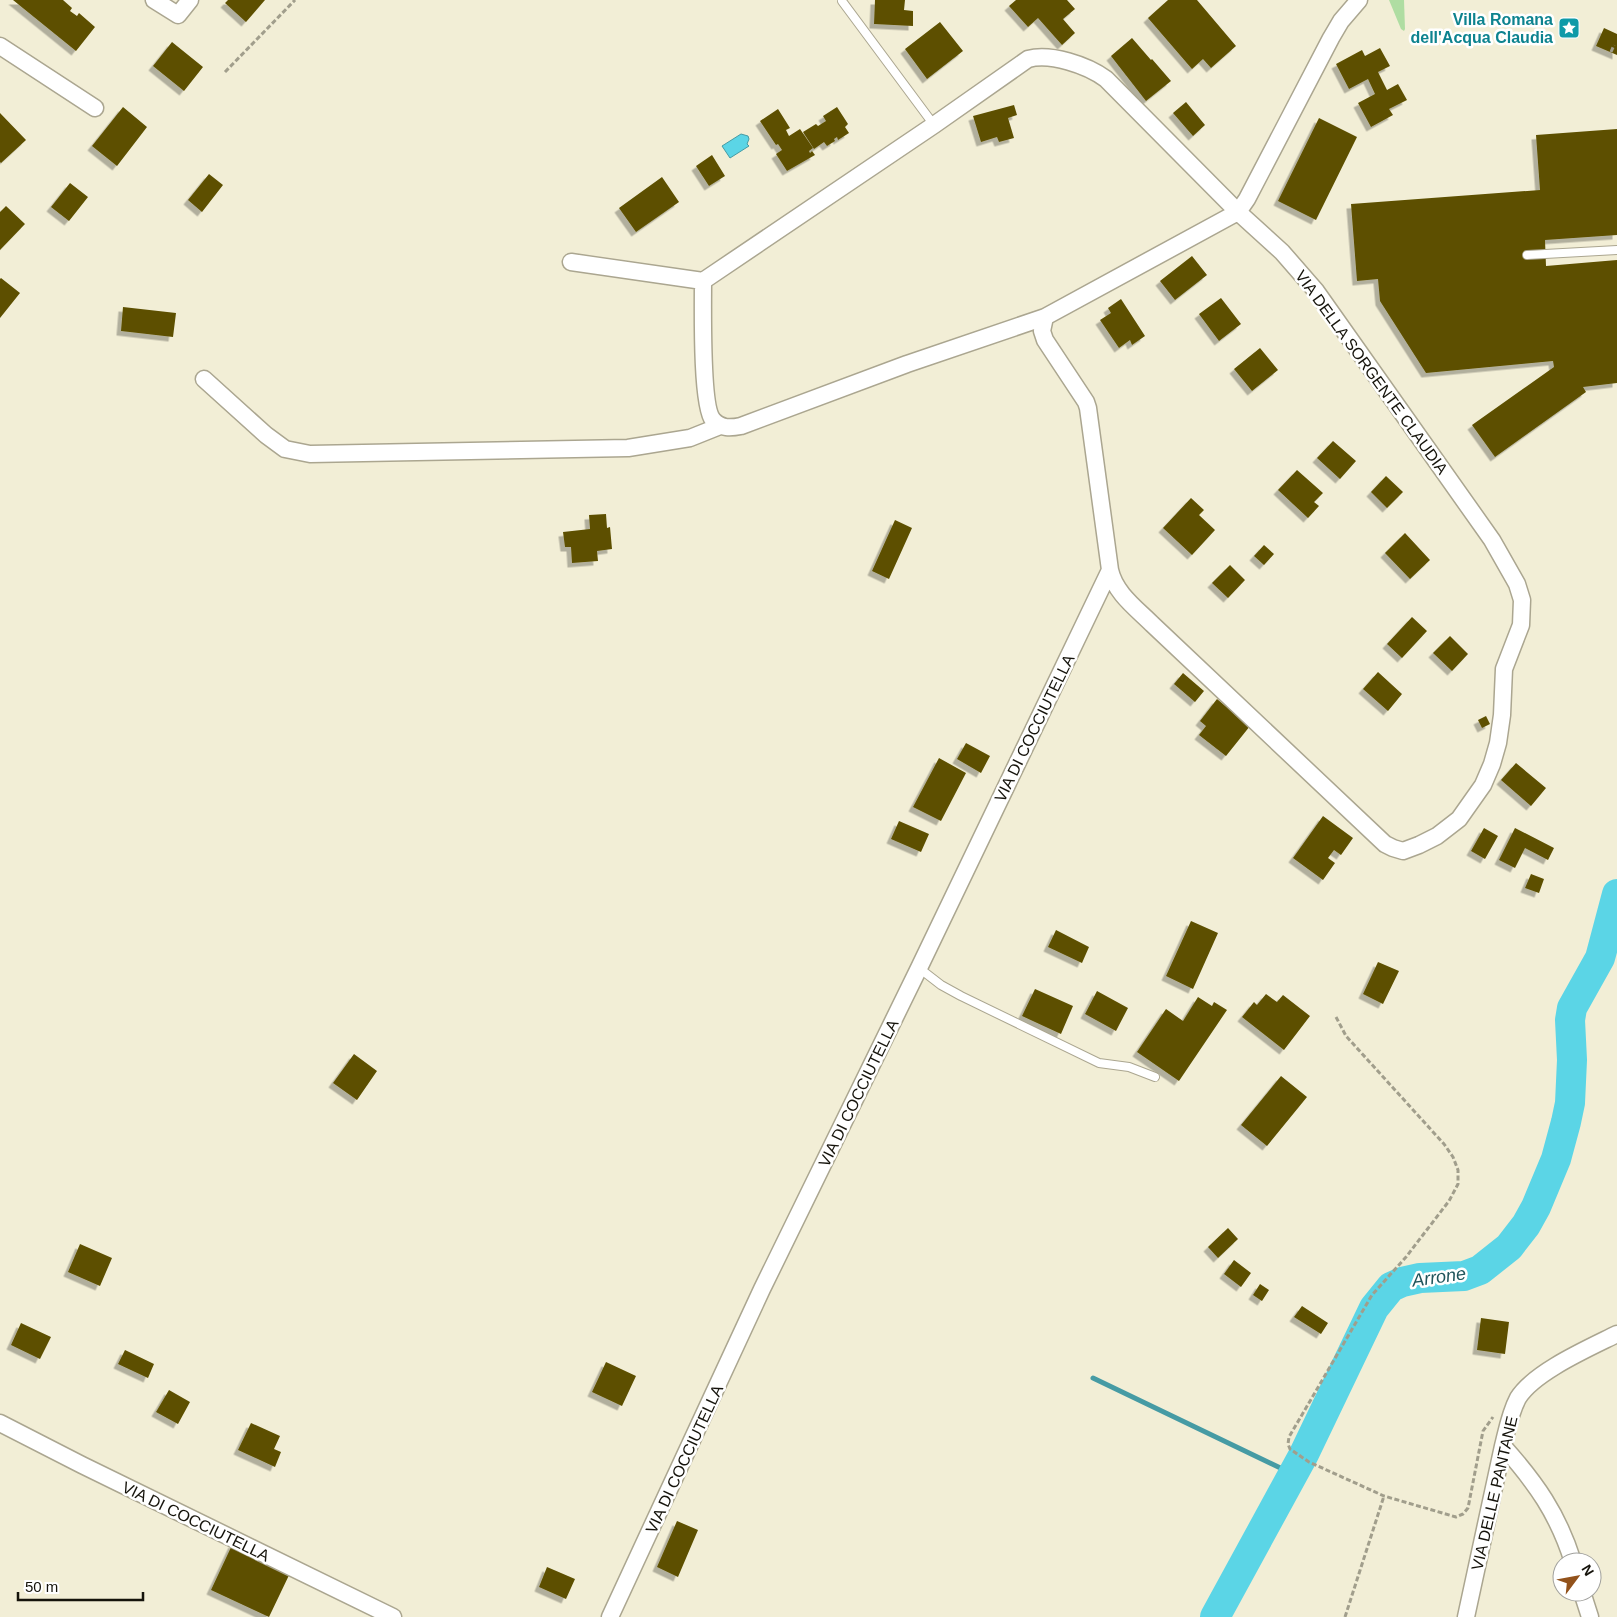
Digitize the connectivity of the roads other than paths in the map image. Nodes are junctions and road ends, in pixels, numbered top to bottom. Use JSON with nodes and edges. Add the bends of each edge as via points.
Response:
{"nodes":[{"id":1,"x":154,"y":0,"type":"edge"},
{"id":2,"x":190,"y":0,"type":"edge"},
{"id":3,"x":842,"y":0,"type":"edge"},
{"id":4,"x":1359,"y":0,"type":"edge"},
{"id":5,"x":0,"y":46,"type":"edge"},
{"id":6,"x":95,"y":108,"type":"dead end"},
{"id":7,"x":934,"y":125,"type":"junction"},
{"id":8,"x":1238,"y":212,"type":"junction"},
{"id":9,"x":1617,"y":250,"type":"edge"},
{"id":10,"x":1527,"y":256,"type":"dead end"},
{"id":11,"x":571,"y":262,"type":"dead end"},
{"id":12,"x":703,"y":281,"type":"junction"},
{"id":13,"x":1045,"y":317,"type":"junction"},
{"id":14,"x":204,"y":379,"type":"dead end"},
{"id":15,"x":720,"y":426,"type":"junction"},
{"id":16,"x":1110,"y":570,"type":"junction"},
{"id":17,"x":919,"y":968,"type":"junction"},
{"id":18,"x":1155,"y":1077,"type":"dead end"},
{"id":19,"x":1617,"y":1334,"type":"edge"},
{"id":20,"x":0,"y":1423,"type":"edge"},
{"id":21,"x":1503,"y":1446,"type":"junction"},
{"id":22,"x":1569,"y":1552,"type":"edge"},
{"id":23,"x":1585,"y":1602,"type":"edge"},
{"id":24,"x":393,"y":1617,"type":"edge"},
{"id":25,"x":610,"y":1617,"type":"edge"},
{"id":26,"x":1466,"y":1617,"type":"edge"},
{"id":27,"x":1590,"y":1617,"type":"edge"}],
"edges":[{"from":1,"to":2,"type":"street","via":[[178,15]]},
{"from":3,"to":7,"type":"lane"},
{"from":4,"to":8,"type":"street","via":[[1331,38]]},
{"from":5,"to":6,"type":"street"},
{"from":7,"to":8,"type":"street","name":"VIA DELLA SORGENTE CLAUDIA","via":[[1028,59],[1037,56],[1063,60],[1106,79]]},
{"from":7,"to":12,"type":"street","name":"VIA DELLA SORGENTE CLAUDIA"},
{"from":8,"to":13,"type":"street"},
{"from":8,"to":16,"type":"street","name":"VIA DELLA SORGENTE CLAUDIA","via":[[1296,267],[1333,314],[1497,547],[1515,579],[1522,600],[1521,624],[1504,669],[1497,749],[1483,785],[1453,824],[1432,839],[1403,851],[1386,844],[1152,624],[1118,589]]},
{"from":9,"to":10,"type":"lane"},
{"from":11,"to":12,"type":"street"},
{"from":12,"to":15,"type":"street","via":[[707,403],[712,420]]},
{"from":13,"to":15,"type":"street","via":[[741,426]]},
{"from":13,"to":16,"type":"street","via":[[1042,330],[1045,340],[1088,408]]},
{"from":14,"to":15,"type":"street","via":[[272,440],[285,449],[310,454],[628,448],[690,438]]},
{"from":16,"to":17,"type":"street","name":"VIA DI COCCIUTELLA"},
{"from":17,"to":18,"type":"lane","via":[[941,985],[1099,1063],[1129,1067]]},
{"from":17,"to":25,"type":"street","name":"VIA DI COCCIUTELLA","via":[[762,1290]]},
{"from":19,"to":21,"type":"street","name":"VIA DELLE PANTANE","via":[[1549,1371],[1532,1384],[1518,1398]]},
{"from":20,"to":24,"type":"street","name":"VIA DI COCCIUTELLA"},
{"from":21,"to":22,"type":"street","via":[[1546,1499]]},
{"from":21,"to":26,"type":"street","name":"VIA DELLE PANTANE"},
{"from":23,"to":27,"type":"street"}]}
